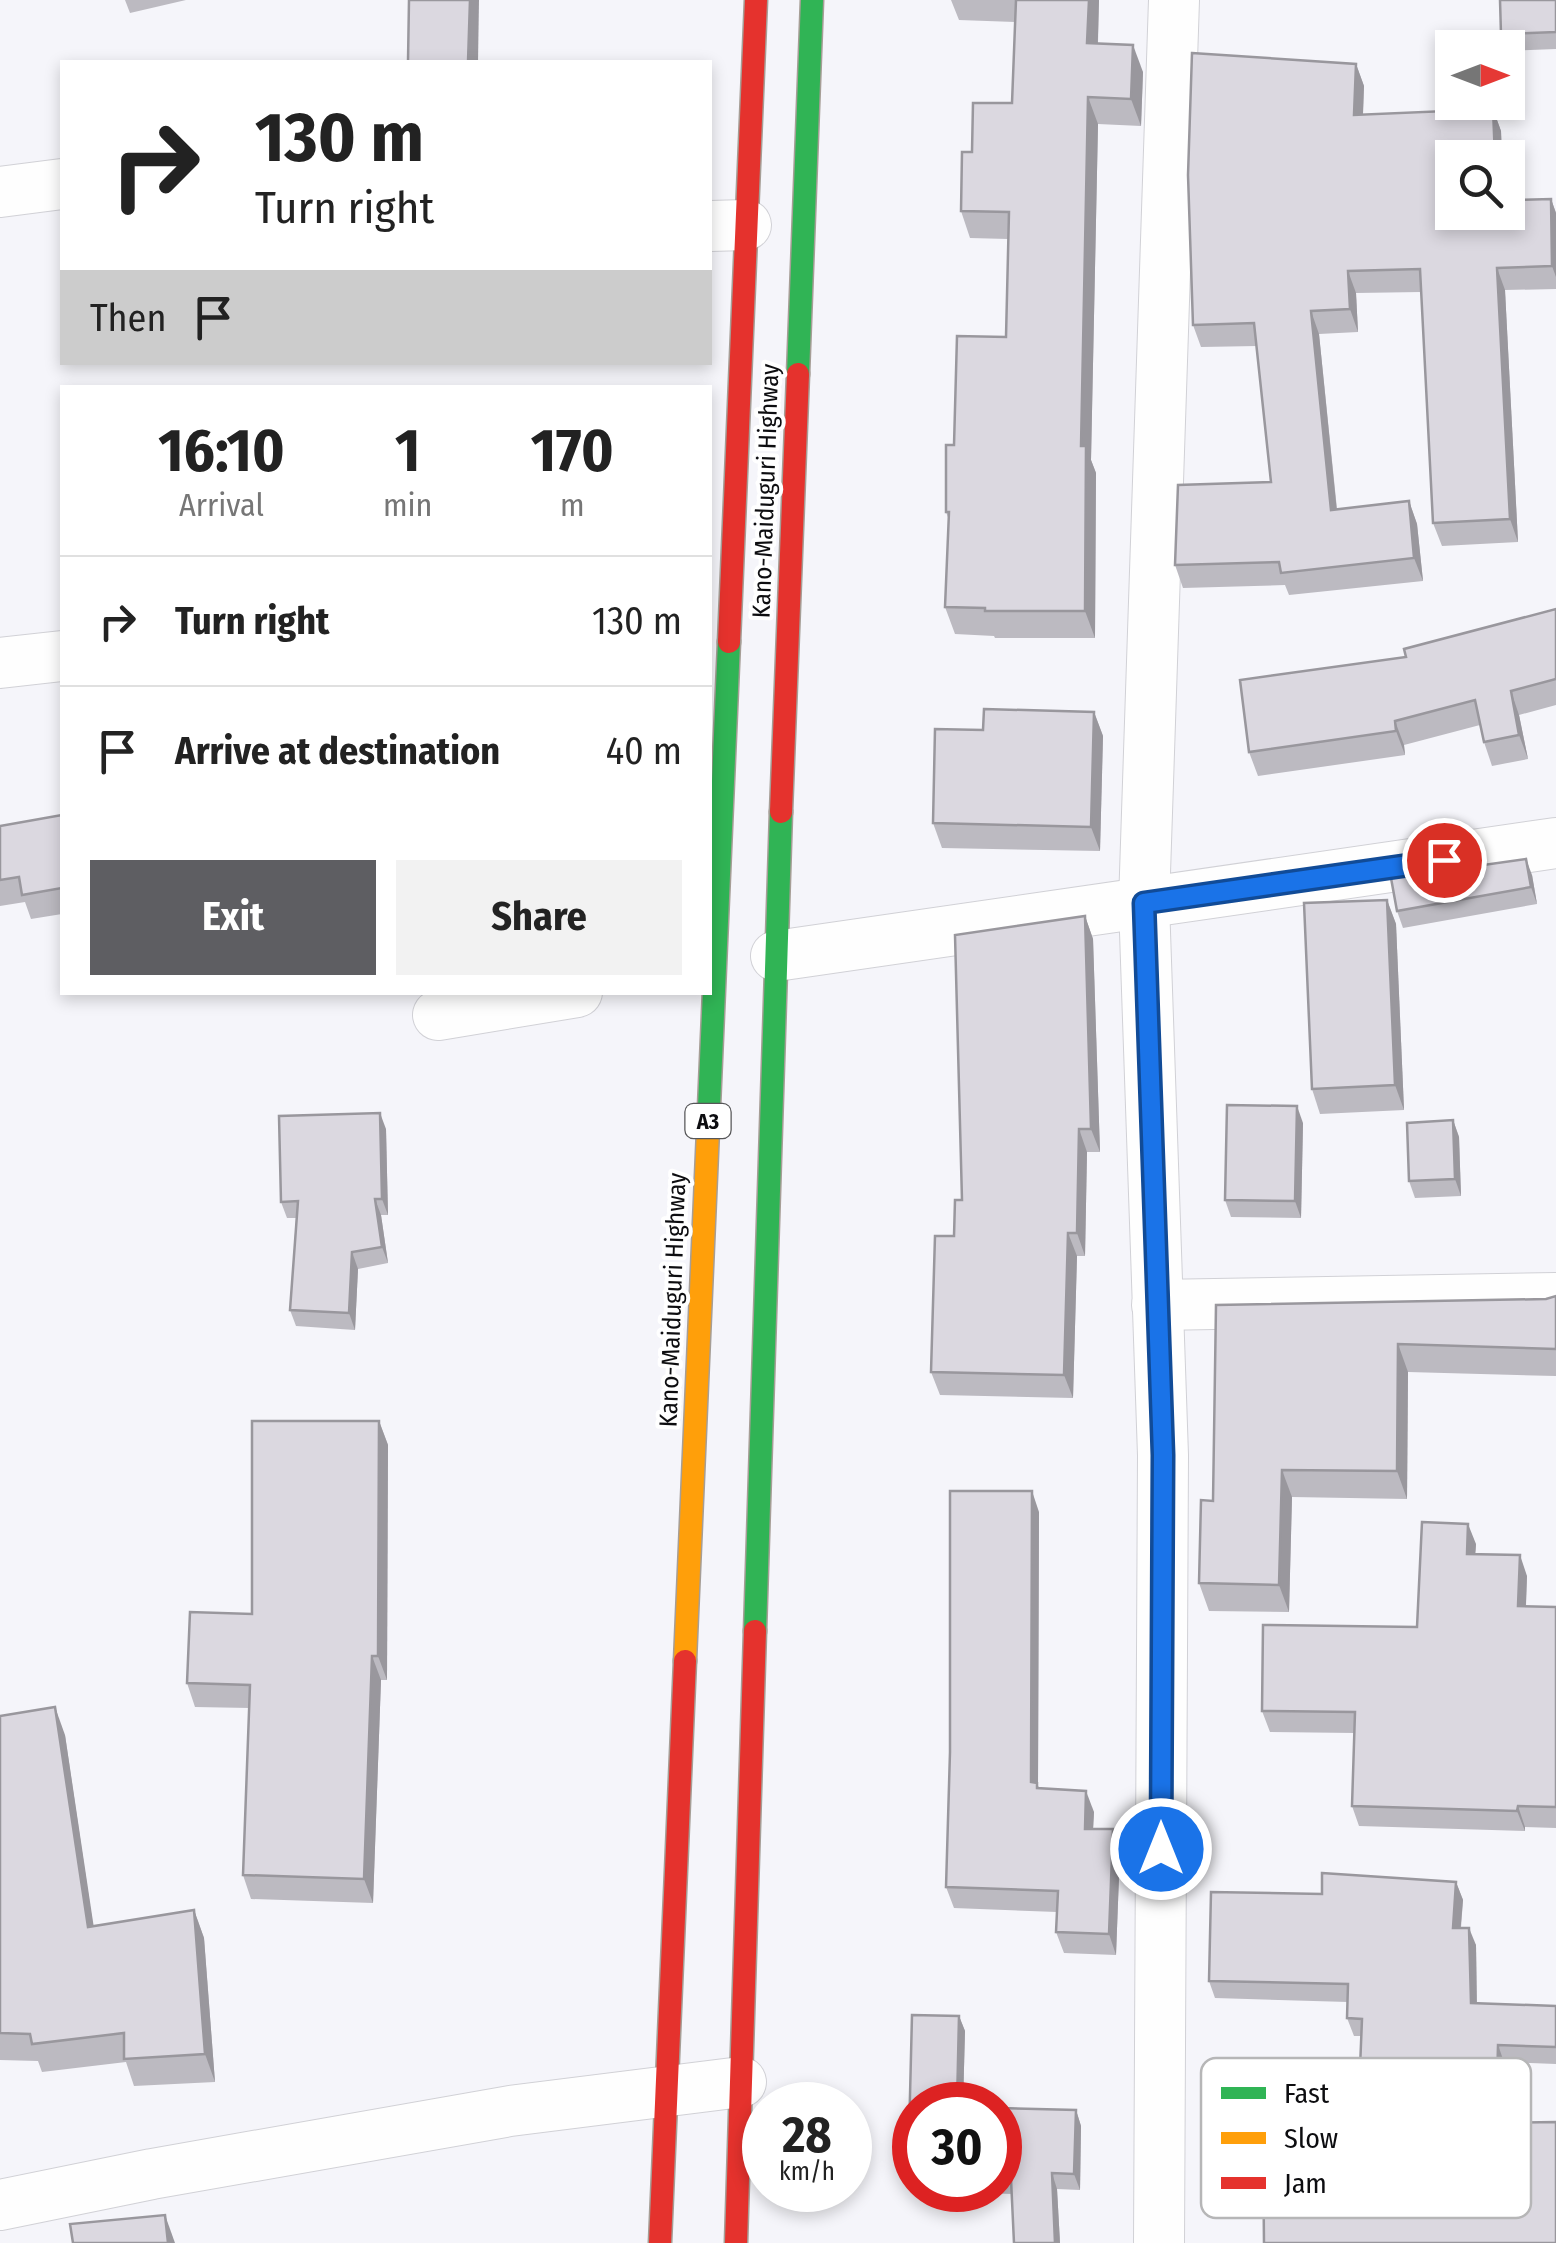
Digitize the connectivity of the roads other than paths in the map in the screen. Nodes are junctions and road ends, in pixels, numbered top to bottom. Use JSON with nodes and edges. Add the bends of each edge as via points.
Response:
{"nodes":[{"id":1,"x":756,"y":0,"type":"edge"},
{"id":2,"x":812,"y":0,"type":"edge"},
{"id":3,"x":1174,"y":0,"type":"edge"},
{"id":4,"x":60,"y":184,"type":"edge"},
{"id":5,"x":0,"y":192,"type":"edge"},
{"id":6,"x":728,"y":226,"type":"edge"},
{"id":7,"x":720,"y":580,"type":"edge"},
{"id":8,"x":60,"y":656,"type":"edge"},
{"id":9,"x":0,"y":663,"type":"edge"},
{"id":10,"x":1556,"y":843,"type":"edge"},
{"id":11,"x":1144,"y":903,"type":"junction"},
{"id":12,"x":776,"y":956,"type":"junction"},
{"id":13,"x":712,"y":970,"type":"edge"},
{"id":14,"x":558,"y":995,"type":"edge"},
{"id":15,"x":711,"y":995,"type":"edge"},
{"id":16,"x":438,"y":1015,"type":"dead end"},
{"id":17,"x":1556,"y":1298,"type":"edge"},
{"id":18,"x":1157,"y":1305,"type":"junction"},
{"id":19,"x":741,"y":2082,"type":"junction"},
{"id":20,"x":667,"y":2089,"type":"junction"},
{"id":21,"x":0,"y":2205,"type":"edge"},
{"id":22,"x":660,"y":2243,"type":"edge"},
{"id":23,"x":736,"y":2243,"type":"edge"},
{"id":24,"x":1160,"y":2243,"type":"edge"}],
"edges":[{"from":1,"to":6,"type":"highway","name":"Kano-Maiduguri Highway","number":"A3"},
{"from":2,"to":12,"type":"highway","name":"Kano-Maiduguri Highway"},
{"from":3,"to":11,"type":"street"},
{"from":4,"to":5,"type":"street"},
{"from":6,"to":7,"type":"highway","name":"Kano-Maiduguri Highway","number":"A3"},
{"from":7,"to":13,"type":"highway","name":"Kano-Maiduguri Highway","number":"A3"},
{"from":8,"to":9,"type":"street"},
{"from":10,"to":11,"type":"street"},
{"from":11,"to":12,"type":"street"},
{"from":11,"to":18,"type":"street"},
{"from":12,"to":19,"type":"highway","name":"Kano-Maiduguri Highway"},
{"from":14,"to":16,"type":"street"},
{"from":15,"to":20,"type":"highway","name":"Kano-Maiduguri Highway","number":"A3"},
{"from":17,"to":18,"type":"street"},
{"from":18,"to":24,"type":"street","via":[[1163,1455]]},
{"from":19,"to":20,"type":"street"},
{"from":19,"to":23,"type":"highway","name":"Kano-Maiduguri Highway"},
{"from":20,"to":21,"type":"street","via":[[510,2111]]},
{"from":20,"to":22,"type":"highway","name":"Kano-Maiduguri Highway","number":"A3"}]}
